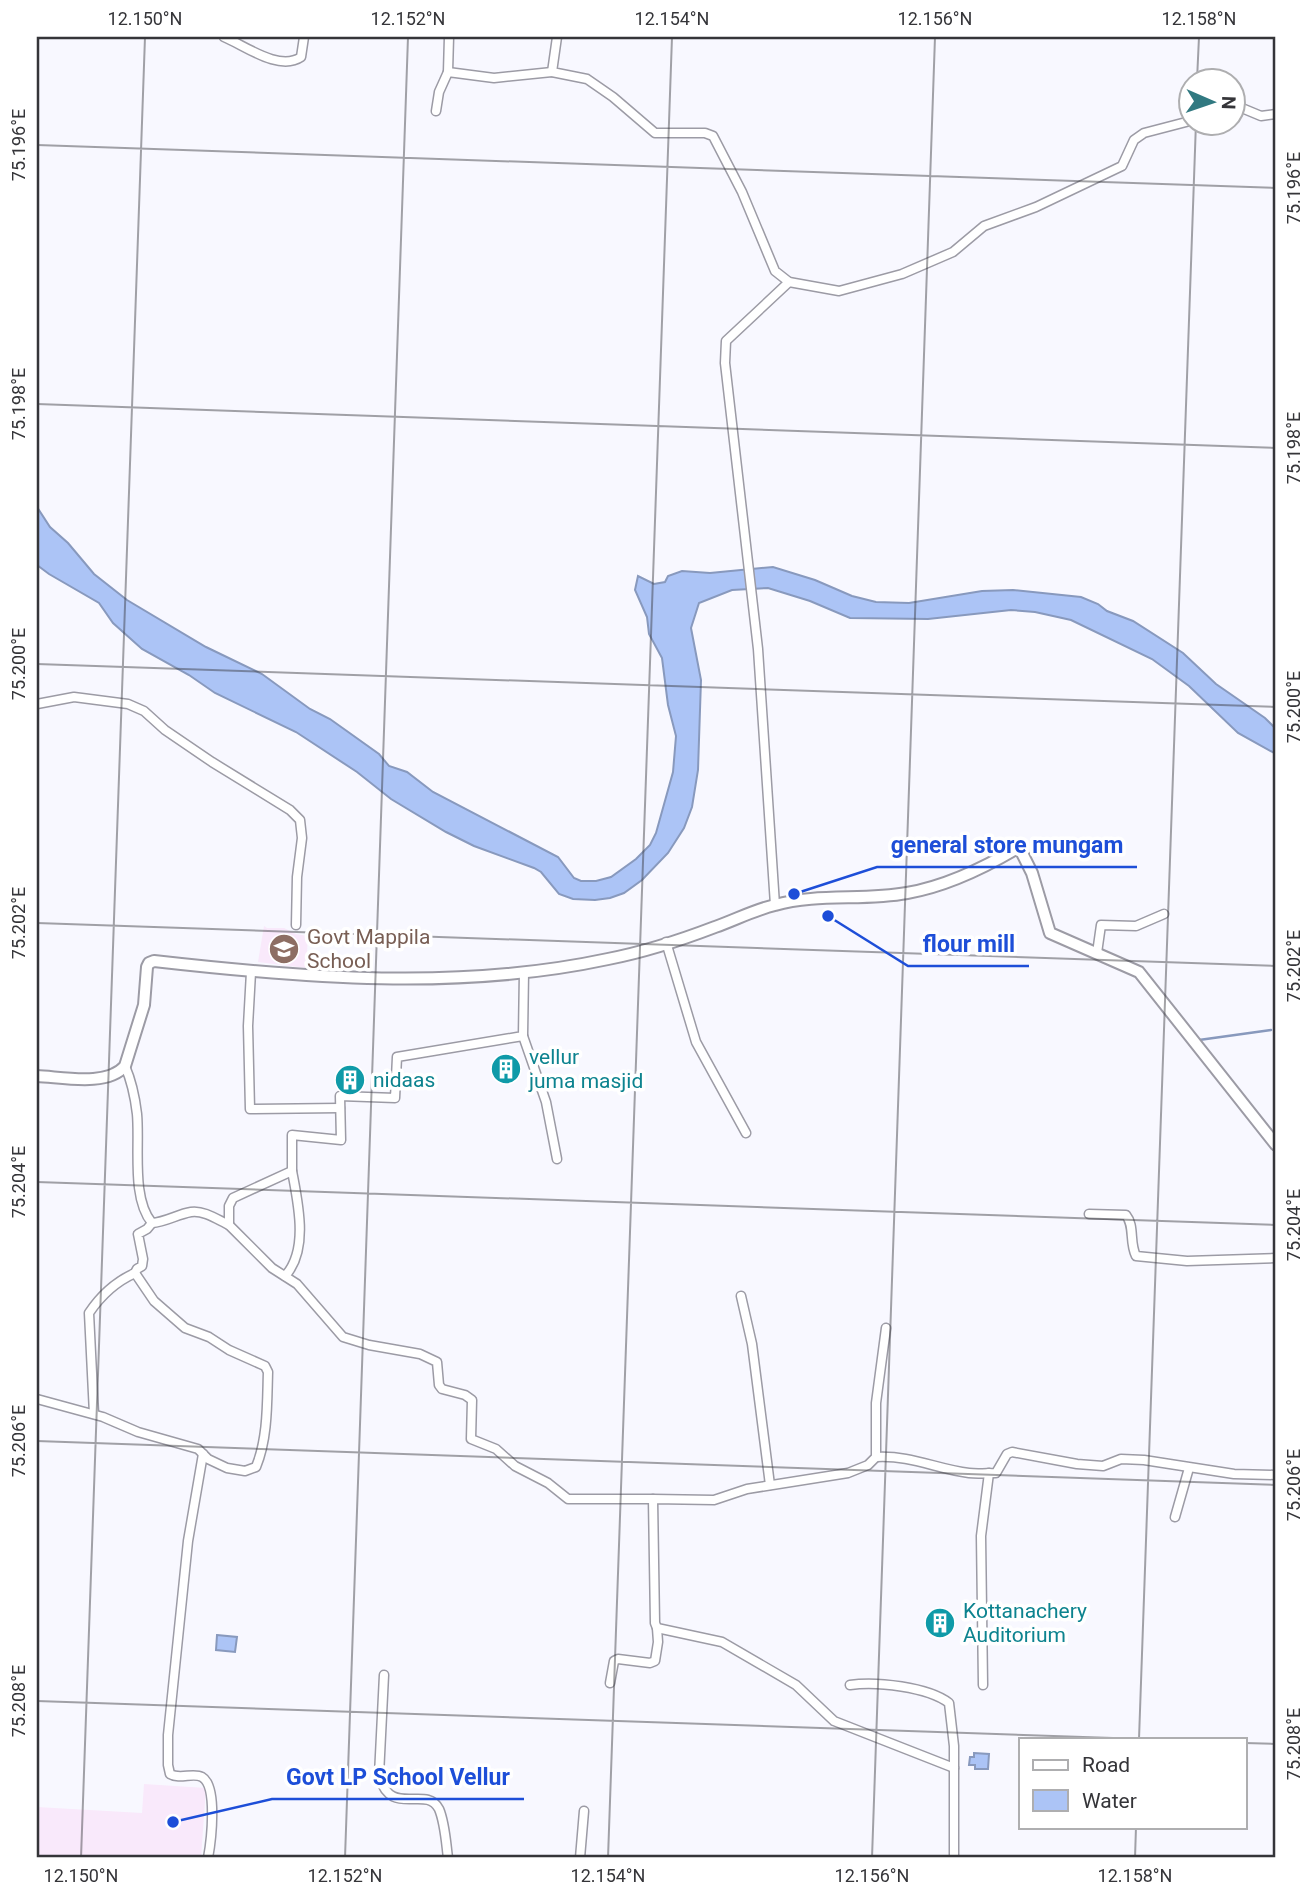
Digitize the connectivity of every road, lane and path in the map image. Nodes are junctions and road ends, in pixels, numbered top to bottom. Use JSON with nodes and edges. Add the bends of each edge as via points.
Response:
{"nodes":[{"id":1,"x":224,"y":37,"type":"edge"},
{"id":2,"x":304,"y":37,"type":"edge"},
{"id":3,"x":449,"y":37,"type":"edge"},
{"id":4,"x":557,"y":37,"type":"edge"},
{"id":5,"x":448,"y":72,"type":"junction"},
{"id":6,"x":552,"y":72,"type":"junction"},
{"id":7,"x":1246,"y":110,"type":"edge"},
{"id":8,"x":436,"y":111,"type":"dead end"},
{"id":9,"x":1276,"y":114,"type":"edge"},
{"id":10,"x":1176,"y":125,"type":"edge"},
{"id":11,"x":789,"y":282,"type":"junction"},
{"id":12,"x":37,"y":704,"type":"edge"},
{"id":13,"x":775,"y":905,"type":"junction"},
{"id":14,"x":1164,"y":914,"type":"dead end"},
{"id":15,"x":296,"y":925,"type":"dead end"},
{"id":16,"x":666,"y":943,"type":"junction"},
{"id":17,"x":1097,"y":953,"type":"junction"},
{"id":18,"x":251,"y":972,"type":"junction"},
{"id":19,"x":524,"y":972,"type":"junction"},
{"id":20,"x":523,"y":1036,"type":"junction"},
{"id":21,"x":125,"y":1066,"type":"junction"},
{"id":22,"x":37,"y":1076,"type":"edge"},
{"id":23,"x":340,"y":1108,"type":"junction"},
{"id":24,"x":746,"y":1133,"type":"dead end"},
{"id":25,"x":1276,"y":1146,"type":"edge"},
{"id":26,"x":557,"y":1159,"type":"dead end"},
{"id":27,"x":292,"y":1171,"type":"junction"},
{"id":28,"x":1089,"y":1214,"type":"dead end"},
{"id":29,"x":152,"y":1223,"type":"junction"},
{"id":30,"x":229,"y":1225,"type":"junction"},
{"id":31,"x":1276,"y":1258,"type":"edge"},
{"id":32,"x":135,"y":1273,"type":"junction"},
{"id":33,"x":285,"y":1276,"type":"junction"},
{"id":34,"x":741,"y":1296,"type":"dead end"},
{"id":35,"x":886,"y":1328,"type":"dead end"},
{"id":36,"x":37,"y":1399,"type":"edge"},
{"id":37,"x":94,"y":1414,"type":"junction"},
{"id":38,"x":203,"y":1454,"type":"junction"},
{"id":39,"x":876,"y":1457,"type":"junction"},
{"id":40,"x":1189,"y":1468,"type":"junction"},
{"id":41,"x":989,"y":1473,"type":"junction"},
{"id":42,"x":1276,"y":1475,"type":"edge"},
{"id":43,"x":770,"y":1485,"type":"junction"},
{"id":44,"x":653,"y":1499,"type":"junction"},
{"id":45,"x":1175,"y":1517,"type":"dead end"},
{"id":46,"x":657,"y":1628,"type":"junction"},
{"id":47,"x":384,"y":1675,"type":"dead end"},
{"id":48,"x":610,"y":1683,"type":"dead end"},
{"id":49,"x":849,"y":1685,"type":"dead end"},
{"id":50,"x":983,"y":1685,"type":"dead end"},
{"id":51,"x":954,"y":1768,"type":"junction"},
{"id":52,"x":584,"y":1811,"type":"dead end"},
{"id":53,"x":208,"y":1858,"type":"edge"},
{"id":54,"x":448,"y":1858,"type":"edge"},
{"id":55,"x":580,"y":1858,"type":"edge"},
{"id":56,"x":954,"y":1858,"type":"edge"}],
"edges":[{"from":1,"to":2,"type":"street","via":[[252,53],[293,62],[301,57]]},
{"from":3,"to":5,"type":"street"},
{"from":4,"to":6,"type":"street"},
{"from":5,"to":6,"type":"street","via":[[494,78]]},
{"from":5,"to":8,"type":"street"},
{"from":6,"to":11,"type":"street","via":[[587,79],[655,133],[705,132],[713,136],[769,260]]},
{"from":7,"to":9,"type":"street","via":[[1261,116]]},
{"from":10,"to":11,"type":"street","via":[[1134,140],[1122,166],[984,226],[953,252],[902,274],[839,291]]},
{"from":11,"to":13,"type":"street","via":[[725,347],[758,649]]},
{"from":12,"to":15,"type":"street","via":[[74,697],[128,704],[290,810],[300,820],[302,838]]},
{"from":13,"to":16,"type":"main road"},
{"from":13,"to":17,"type":"main road","via":[[906,893],[955,880],[1019,848],[1051,933]]},
{"from":14,"to":17,"type":"street","via":[[1136,926],[1101,925]]},
{"from":16,"to":19,"type":"main road","via":[[609,959]]},
{"from":16,"to":24,"type":"street","via":[[696,1042]]},
{"from":17,"to":25,"type":"main road","via":[[1139,972]]},
{"from":18,"to":19,"type":"main road","via":[[409,980]]},
{"from":18,"to":21,"type":"main road","via":[[149,963],[144,1005]]},
{"from":18,"to":23,"type":"street","via":[[250,1108]]},
{"from":19,"to":20,"type":"street"},
{"from":20,"to":23,"type":"street","via":[[397,1057],[395,1098],[340,1096]]},
{"from":20,"to":26,"type":"street","via":[[546,1102]]},
{"from":21,"to":22,"type":"main road","via":[[109,1076]]},
{"from":21,"to":29,"type":"street","via":[[137,1115],[141,1201]]},
{"from":23,"to":27,"type":"street","via":[[341,1140],[292,1135]]},
{"from":27,"to":30,"type":"street","via":[[233,1198]]},
{"from":27,"to":33,"type":"street","via":[[299,1241]]},
{"from":28,"to":31,"type":"street","via":[[1126,1214],[1136,1256],[1187,1261]]},
{"from":29,"to":30,"type":"street","via":[[192,1211]]},
{"from":29,"to":32,"type":"street","via":[[138,1234],[143,1259]]},
{"from":30,"to":33,"type":"street"},
{"from":32,"to":37,"type":"street","via":[[119,1280],[89,1313]]},
{"from":32,"to":38,"type":"street","via":[[154,1301],[185,1328],[265,1366],[268,1372],[261,1457],[256,1467],[245,1471],[227,1468]]},
{"from":33,"to":44,"type":"street","via":[[342,1338],[421,1354],[437,1362],[442,1389],[472,1400],[471,1439],[496,1449],[568,1499]]},
{"from":34,"to":43,"type":"street","via":[[752,1344]]},
{"from":35,"to":39,"type":"street","via":[[876,1403]]},
{"from":36,"to":37,"type":"street"},
{"from":37,"to":38,"type":"street"},
{"from":38,"to":53,"type":"street","via":[[187,1552],[168,1765],[175,1777],[200,1775],[212,1790]]},
{"from":39,"to":41,"type":"street","via":[[912,1458],[971,1474]]},
{"from":39,"to":43,"type":"street","via":[[848,1473]]},
{"from":40,"to":41,"type":"street","via":[[1121,1459],[1103,1466],[1077,1464],[1012,1452],[996,1473]]},
{"from":40,"to":42,"type":"street"},
{"from":40,"to":45,"type":"street"},
{"from":41,"to":50,"type":"street","via":[[981,1536]]},
{"from":43,"to":44,"type":"street","via":[[714,1500]]},
{"from":44,"to":46,"type":"street"},
{"from":46,"to":48,"type":"street","via":[[655,1661],[618,1659]]},
{"from":46,"to":51,"type":"street","via":[[722,1642],[796,1685],[834,1721]]},
{"from":47,"to":54,"type":"street","via":[[379,1775],[383,1789],[393,1797],[430,1800],[438,1807]]},
{"from":49,"to":51,"type":"street","via":[[903,1688],[938,1695],[949,1703]]},
{"from":51,"to":56,"type":"street"},
{"from":52,"to":55,"type":"street"}]}
